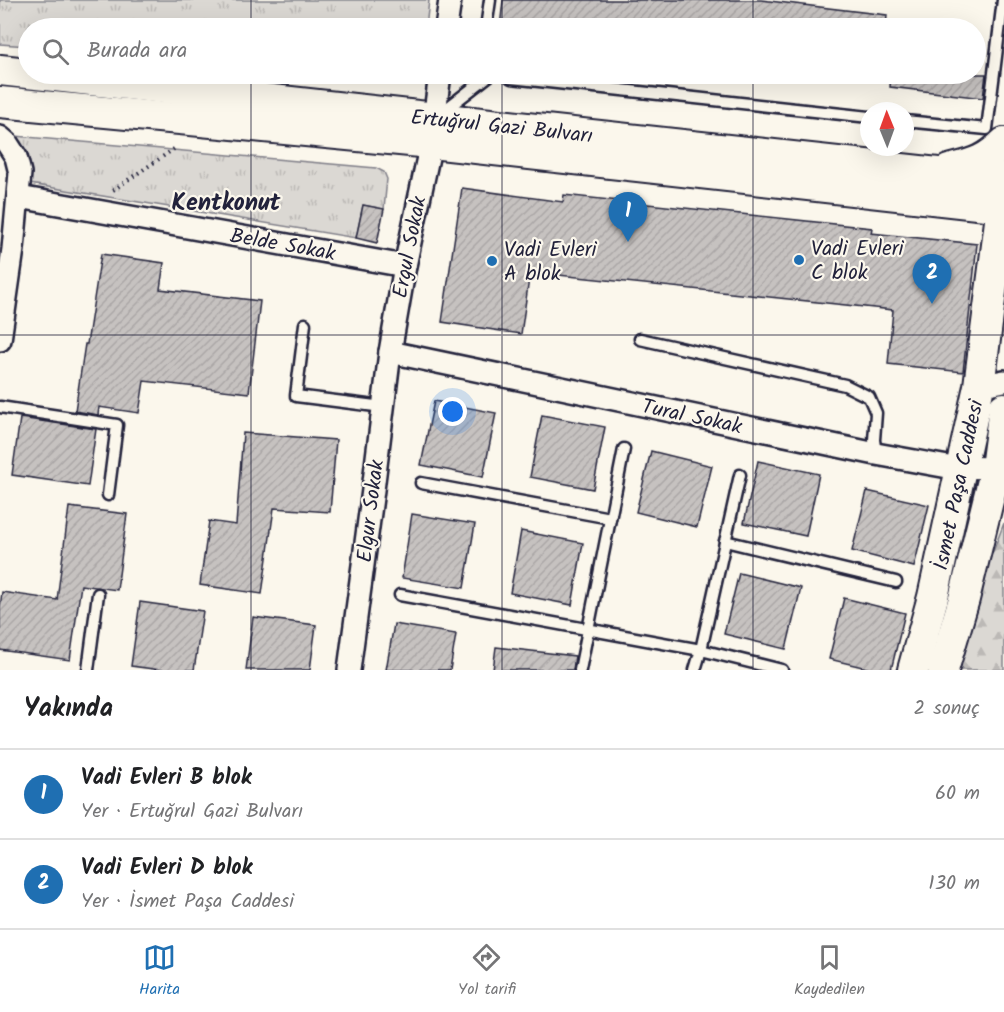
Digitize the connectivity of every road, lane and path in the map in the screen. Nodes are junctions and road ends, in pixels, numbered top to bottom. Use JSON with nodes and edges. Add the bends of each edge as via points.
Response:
{"nodes":[{"id":1,"x":450,"y":0,"type":"edge"},
{"id":2,"x":490,"y":0,"type":"edge"},
{"id":3,"x":1003,"y":0,"type":"edge"},
{"id":4,"x":447,"y":18,"type":"edge"},
{"id":5,"x":487,"y":18,"type":"edge"},
{"id":6,"x":0,"y":70,"type":"edge"},
{"id":7,"x":18,"y":73,"type":"edge"},
{"id":8,"x":99,"y":84,"type":"edge"},
{"id":9,"x":439,"y":84,"type":"edge"},
{"id":10,"x":481,"y":84,"type":"edge"},
{"id":11,"x":565,"y":84,"type":"edge"},
{"id":12,"x":0,"y":102,"type":"edge"},
{"id":13,"x":860,"y":116,"type":"edge"},
{"id":14,"x":914,"y":121,"type":"edge"},
{"id":15,"x":432,"y":131,"type":"junction"},
{"id":16,"x":0,"y":137,"type":"edge"},
{"id":17,"x":1004,"y":143,"type":"edge"},
{"id":18,"x":177,"y":147,"type":"dead end"},
{"id":19,"x":936,"y":186,"type":"junction"},
{"id":20,"x":19,"y":196,"type":"junction"},
{"id":21,"x":1003,"y":196,"type":"edge"},
{"id":22,"x":85,"y":208,"type":"junction"},
{"id":23,"x":998,"y":239,"type":"junction"},
{"id":24,"x":6,"y":248,"type":"edge"},
{"id":25,"x":405,"y":266,"type":"junction"},
{"id":26,"x":305,"y":324,"type":"dead end"},
{"id":27,"x":640,"y":339,"type":"dead end"},
{"id":28,"x":0,"y":340,"type":"edge"},
{"id":29,"x":390,"y":352,"type":"junction"},
{"id":30,"x":992,"y":383,"type":"edge"},
{"id":31,"x":0,"y":407,"type":"edge"},
{"id":32,"x":383,"y":407,"type":"junction"},
{"id":33,"x":1004,"y":408,"type":"edge"},
{"id":34,"x":624,"y":449,"type":"dead end"},
{"id":35,"x":876,"y":454,"type":"junction"},
{"id":36,"x":1000,"y":466,"type":"edge"},
{"id":37,"x":961,"y":467,"type":"junction"},
{"id":38,"x":740,"y":474,"type":"dead end"},
{"id":39,"x":421,"y":483,"type":"dead end"},
{"id":40,"x":108,"y":495,"type":"dead end"},
{"id":41,"x":610,"y":518,"type":"junction"},
{"id":42,"x":725,"y":541,"type":"junction"},
{"id":43,"x":896,"y":582,"type":"dead end"},
{"id":44,"x":98,"y":594,"type":"dead end"},
{"id":45,"x":400,"y":595,"type":"dead end"},
{"id":46,"x":588,"y":630,"type":"junction"},
{"id":47,"x":701,"y":650,"type":"junction"},
{"id":48,"x":88,"y":670,"type":"edge"},
{"id":49,"x":349,"y":670,"type":"edge"},
{"id":50,"x":580,"y":670,"type":"edge"},
{"id":51,"x":695,"y":670,"type":"edge"},
{"id":52,"x":782,"y":670,"type":"edge"},
{"id":53,"x":913,"y":670,"type":"edge"},
{"id":54,"x":943,"y":670,"type":"edge"}],
"edges":[{"from":1,"to":4,"type":"street"},
{"from":2,"to":5,"type":"lane"},
{"from":3,"to":14,"type":"lane","via":[[987,129]]},
{"from":6,"to":7,"type":"main road","name":"Ertuğrul Gazi Bulvarı"},
{"from":8,"to":15,"type":"main road","name":"Ertuğrul Gazi Bulvarı"},
{"from":9,"to":15,"type":"street","name":"Ergul Sokak"},
{"from":10,"to":15,"type":"lane"},
{"from":11,"to":13,"type":"lane"},
{"from":12,"to":15,"type":"main road","name":"Ertuğrul Gazi Bulvarı"},
{"from":15,"to":19,"type":"main road","name":"Ertuğrul Gazi Bulvarı"},
{"from":15,"to":25,"type":"street","name":"Ergul Sokak"},
{"from":16,"to":20,"type":"street","via":[[16,157]]},
{"from":17,"to":19,"type":"main road"},
{"from":18,"to":22,"type":"path"},
{"from":19,"to":21,"type":"main road","name":"Ertuğrul Gazi Bulvarı"},
{"from":19,"to":23,"type":"main road","via":[[985,222]]},
{"from":20,"to":22,"type":"street","name":"Belde Sokak"},
{"from":20,"to":24,"type":"street"},
{"from":21,"to":23,"type":"main road","name":"İsmet Paşa Caddesi"},
{"from":22,"to":25,"type":"street","name":"Belde Sokak"},
{"from":23,"to":30,"type":"main road","name":"İsmet Paşa Caddesi"},
{"from":24,"to":28,"type":"street"},
{"from":25,"to":29,"type":"street","name":"Ergul Sokak"},
{"from":26,"to":32,"type":"lane","via":[[296,396]]},
{"from":27,"to":35,"type":"lane","via":[[844,385],[869,397],[876,413]]},
{"from":29,"to":32,"type":"street","name":"Elgur Sokak"},
{"from":29,"to":35,"type":"street","name":"Tural Sokak"},
{"from":30,"to":37,"type":"main road","name":"İsmet Paşa Caddesi"},
{"from":31,"to":40,"type":"lane","via":[[117,425]]},
{"from":32,"to":49,"type":"street","name":"Elgur Sokak"},
{"from":33,"to":36,"type":"main road","name":"İsmet Paşa Caddesi"},
{"from":34,"to":41,"type":"lane"},
{"from":35,"to":37,"type":"street","name":"Tural Sokak"},
{"from":36,"to":37,"type":"street","name":"Tural Sokak"},
{"from":36,"to":54,"type":"main road","name":"İsmet Paşa Caddesi"},
{"from":37,"to":53,"type":"main road","name":"İsmet Paşa Caddesi"},
{"from":38,"to":42,"type":"lane"},
{"from":39,"to":41,"type":"lane"},
{"from":41,"to":46,"type":"lane"},
{"from":42,"to":43,"type":"lane"},
{"from":42,"to":47,"type":"lane"},
{"from":44,"to":48,"type":"lane"},
{"from":45,"to":46,"type":"lane"},
{"from":46,"to":47,"type":"lane"},
{"from":46,"to":50,"type":"lane"},
{"from":47,"to":51,"type":"lane"},
{"from":47,"to":52,"type":"lane"}]}
